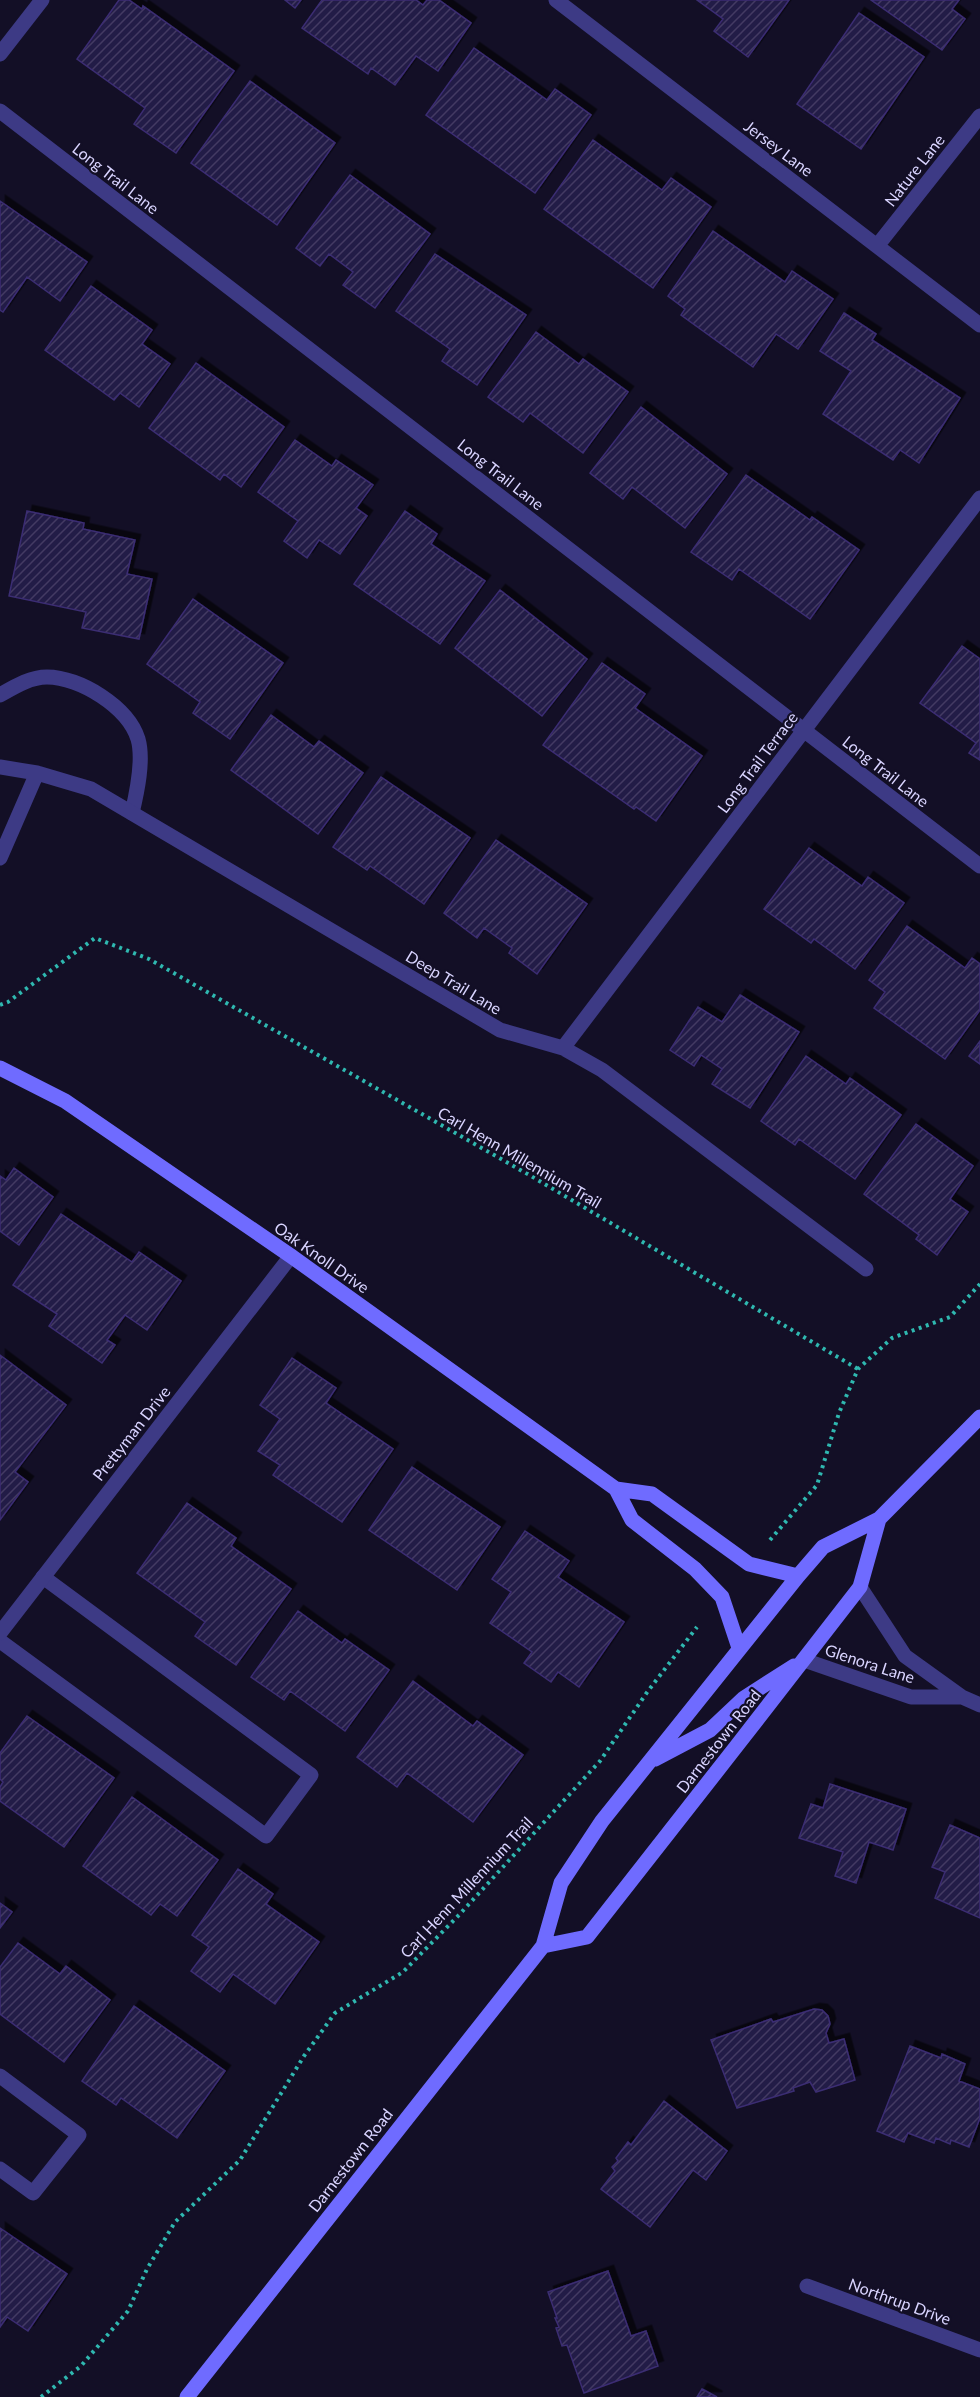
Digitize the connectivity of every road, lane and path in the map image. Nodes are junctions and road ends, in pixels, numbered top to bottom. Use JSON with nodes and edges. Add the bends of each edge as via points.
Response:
{"nodes":[{"id":1,"x":42,"y":0,"type":"edge"},
{"id":2,"x":556,"y":0,"type":"edge"},
{"id":3,"x":0,"y":54,"type":"edge"},
{"id":4,"x":0,"y":111,"type":"edge"},
{"id":5,"x":980,"y":116,"type":"edge"},
{"id":6,"x":877,"y":246,"type":"junction"},
{"id":7,"x":980,"y":325,"type":"edge"},
{"id":8,"x":980,"y":498,"type":"edge"},
{"id":9,"x":0,"y":695,"type":"edge"},
{"id":10,"x":803,"y":729,"type":"junction"},
{"id":11,"x":0,"y":767,"type":"edge"},
{"id":12,"x":37,"y":772,"type":"junction"},
{"id":13,"x":132,"y":813,"type":"junction"},
{"id":14,"x":0,"y":858,"type":"edge"},
{"id":15,"x":980,"y":866,"type":"edge"},
{"id":16,"x":0,"y":1005,"type":"edge"},
{"id":17,"x":563,"y":1048,"type":"junction"},
{"id":18,"x":0,"y":1068,"type":"edge"},
{"id":19,"x":291,"y":1256,"type":"junction"},
{"id":20,"x":866,"y":1269,"type":"dead end"},
{"id":21,"x":980,"y":1284,"type":"edge"},
{"id":22,"x":858,"y":1369,"type":"junction"},
{"id":23,"x":980,"y":1417,"type":"edge"},
{"id":24,"x":616,"y":1489,"type":"junction"},
{"id":25,"x":879,"y":1519,"type":"junction"},
{"id":26,"x":769,"y":1541,"type":"dead end"},
{"id":27,"x":43,"y":1576,"type":"junction"},
{"id":28,"x":798,"y":1576,"type":"junction"},
{"id":29,"x":860,"y":1587,"type":"junction"},
{"id":30,"x":697,"y":1627,"type":"dead end"},
{"id":31,"x":0,"y":1633,"type":"edge"},
{"id":32,"x":0,"y":1641,"type":"edge"},
{"id":33,"x":739,"y":1648,"type":"junction"},
{"id":34,"x":804,"y":1660,"type":"junction"},
{"id":35,"x":962,"y":1697,"type":"junction"},
{"id":36,"x":980,"y":1705,"type":"edge"},
{"id":37,"x":650,"y":1762,"type":"junction"},
{"id":38,"x":543,"y":1946,"type":"junction"},
{"id":39,"x":0,"y":2076,"type":"edge"},
{"id":40,"x":0,"y":2169,"type":"edge"},
{"id":41,"x":807,"y":2286,"type":"dead end"},
{"id":42,"x":980,"y":2350,"type":"edge"},
{"id":43,"x":41,"y":2397,"type":"edge"},
{"id":44,"x":188,"y":2397,"type":"edge"}],
"edges":[{"from":1,"to":3,"type":"street"},
{"from":2,"to":6,"type":"street","name":"Jersey Lane"},
{"from":4,"to":10,"type":"street","name":"Long Trail Lane"},
{"from":5,"to":6,"type":"street","name":"Nature Lane"},
{"from":6,"to":7,"type":"street","name":"Jersey Lane"},
{"from":8,"to":10,"type":"street","name":"Long Trail Terrace"},
{"from":9,"to":13,"type":"street","via":[[19,684],[46,677],[77,682],[124,714],[138,740],[140,782]]},
{"from":10,"to":15,"type":"street","name":"Long Trail Lane"},
{"from":10,"to":17,"type":"street","name":"Long Trail Terrace"},
{"from":11,"to":12,"type":"street","name":"Deep Trail Lane"},
{"from":12,"to":13,"type":"street","name":"Deep Trail Lane","via":[[91,789]]},
{"from":12,"to":14,"type":"street"},
{"from":13,"to":17,"type":"street","name":"Deep Trail Lane","via":[[500,1030]]},
{"from":16,"to":22,"type":"path","name":"Carl Henn Millennium Trail","via":[[95,938],[149,959],[531,1176]]},
{"from":17,"to":20,"type":"street","name":"Deep Trail Lane","via":[[602,1070]]},
{"from":18,"to":19,"type":"main road","name":"Oak Knoll Drive","via":[[65,1101]]},
{"from":19,"to":24,"type":"main road","name":"Oak Knoll Drive"},
{"from":19,"to":27,"type":"street","name":"Prettyman Drive"},
{"from":21,"to":22,"type":"path","via":[[950,1317],[892,1338]]},
{"from":22,"to":26,"type":"path","via":[[839,1413],[817,1485]]},
{"from":23,"to":25,"type":"main road","name":"Darnestown Road"},
{"from":24,"to":28,"type":"main road","name":"Oak Knoll Drive","via":[[652,1494],[749,1564]]},
{"from":24,"to":33,"type":"main road","name":"Oak Knoll Drive","via":[[632,1520],[695,1569],[722,1597]]},
{"from":25,"to":28,"type":"main road","name":"Darnestown Road","via":[[823,1548]]},
{"from":25,"to":29,"type":"main road","name":"Darnestown Road"},
{"from":27,"to":31,"type":"street","name":"Prettyman Drive"},
{"from":27,"to":32,"type":"street","via":[[311,1775],[266,1836]]},
{"from":28,"to":33,"type":"main road","name":"Darnestown Road"},
{"from":29,"to":34,"type":"main road","name":"Darnestown Road"},
{"from":29,"to":35,"type":"street","name":"Glenora Lane","via":[[905,1656]]},
{"from":30,"to":43,"type":"path","name":"Carl Henn Millennium Trail","via":[[600,1761],[459,1915],[403,1972],[335,2013],[240,2160],[175,2222],[128,2311],[81,2366]]},
{"from":33,"to":37,"type":"main road","name":"Darnestown Road"},
{"from":34,"to":35,"type":"street","name":"Glenora Lane","via":[[911,1696]]},
{"from":34,"to":37,"type":"main road","via":[[744,1698],[710,1730]]},
{"from":34,"to":38,"type":"main road","name":"Darnestown Road","via":[[587,1937]]},
{"from":35,"to":36,"type":"street","name":"Glenora Lane"},
{"from":37,"to":38,"type":"main road","name":"Darnestown Road","via":[[602,1821],[561,1883]]},
{"from":38,"to":44,"type":"main road","name":"Darnestown Road"},
{"from":39,"to":40,"type":"street","via":[[79,2135],[33,2193]]},
{"from":41,"to":42,"type":"street","name":"Northrup Drive"}]}
